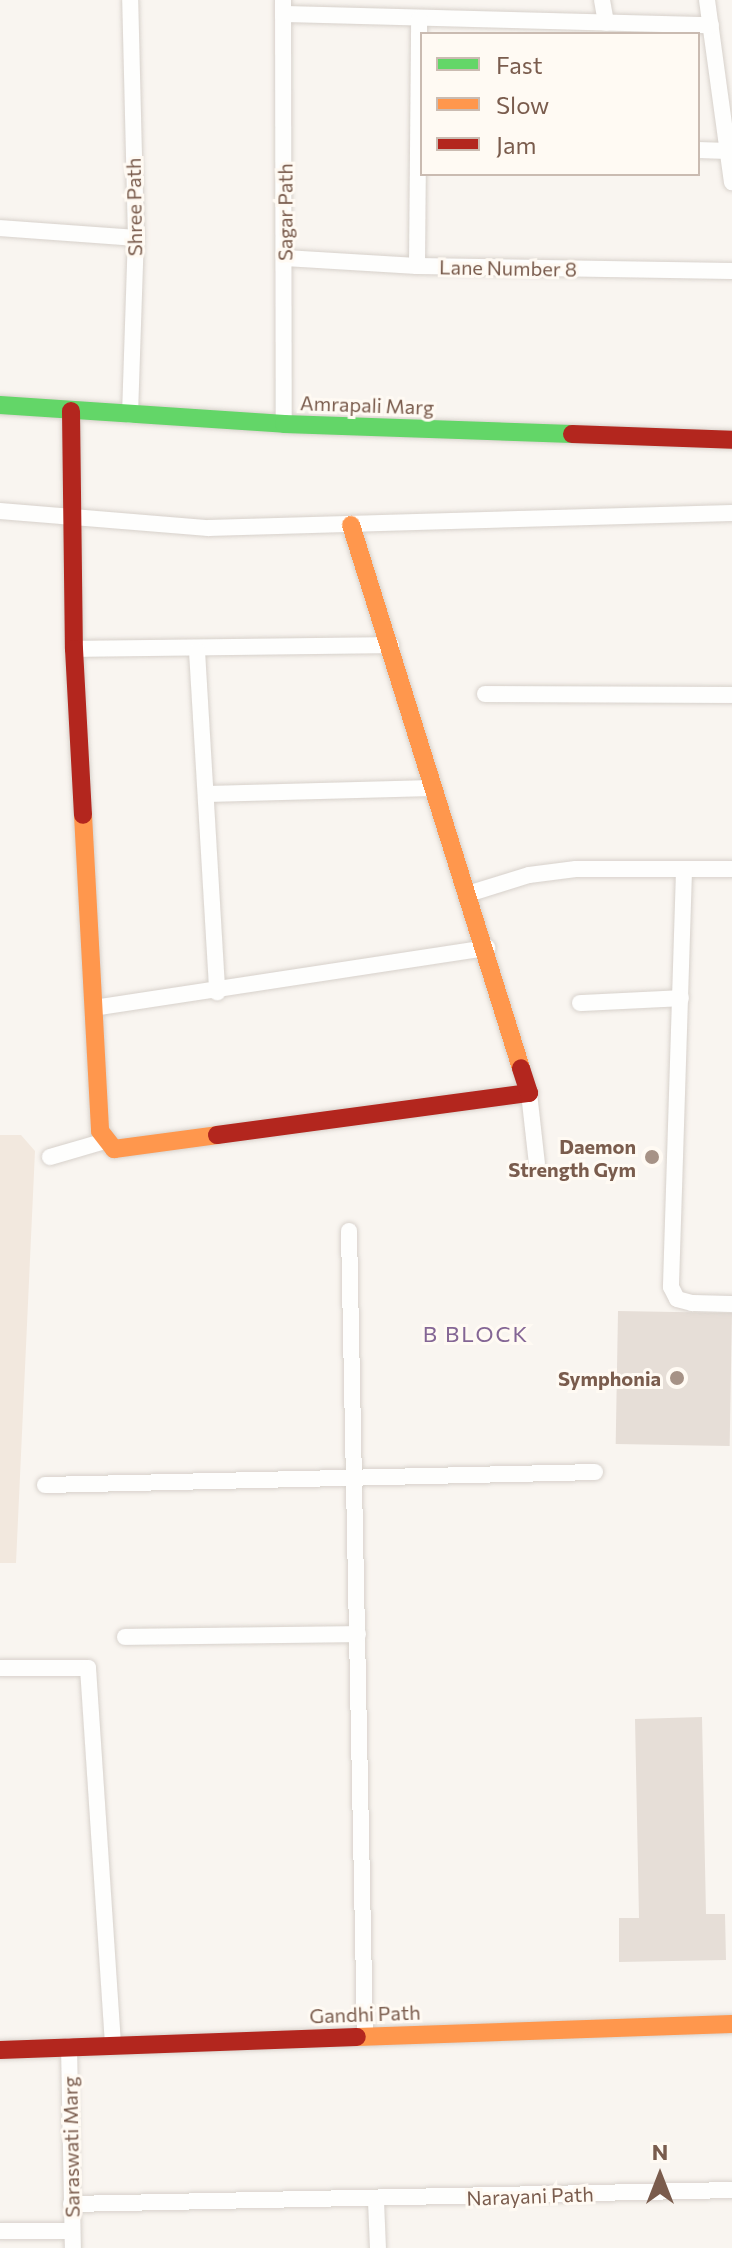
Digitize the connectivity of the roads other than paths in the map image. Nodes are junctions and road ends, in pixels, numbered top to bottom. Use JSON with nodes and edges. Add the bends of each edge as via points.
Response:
{"nodes":[{"id":1,"x":130,"y":0,"type":"edge"},
{"id":2,"x":602,"y":0,"type":"edge"},
{"id":3,"x":707,"y":0,"type":"edge"},
{"id":4,"x":283,"y":7,"type":"edge"},
{"id":5,"x":419,"y":19,"type":"junction"},
{"id":6,"x":606,"y":23,"type":"junction"},
{"id":7,"x":711,"y":25,"type":"junction"},
{"id":8,"x":420,"y":80,"type":"edge"},
{"id":9,"x":728,"y":112,"type":"edge"},
{"id":10,"x":700,"y":150,"type":"edge"},
{"id":11,"x":728,"y":151,"type":"junction"},
{"id":12,"x":420,"y":172,"type":"edge"},
{"id":13,"x":732,"y":182,"type":"edge"},
{"id":14,"x":0,"y":228,"type":"edge"},
{"id":15,"x":136,"y":238,"type":"junction"},
{"id":16,"x":285,"y":258,"type":"junction"},
{"id":17,"x":417,"y":266,"type":"junction"},
{"id":18,"x":732,"y":271,"type":"edge"},
{"id":19,"x":0,"y":405,"type":"edge"},
{"id":20,"x":71,"y":411,"type":"junction"},
{"id":21,"x":130,"y":415,"type":"junction"},
{"id":22,"x":284,"y":424,"type":"junction"},
{"id":23,"x":732,"y":440,"type":"edge"},
{"id":24,"x":0,"y":511,"type":"edge"},
{"id":25,"x":732,"y":513,"type":"edge"},
{"id":26,"x":70,"y":519,"type":"junction"},
{"id":27,"x":351,"y":525,"type":"junction"},
{"id":28,"x":391,"y":645,"type":"junction"},
{"id":29,"x":74,"y":649,"type":"junction"},
{"id":30,"x":197,"y":651,"type":"junction"},
{"id":31,"x":485,"y":694,"type":"dead end"},
{"id":32,"x":732,"y":695,"type":"edge"},
{"id":33,"x":434,"y":788,"type":"junction"},
{"id":34,"x":206,"y":794,"type":"junction"},
{"id":35,"x":732,"y":869,"type":"edge"},
{"id":36,"x":684,"y":871,"type":"junction"},
{"id":37,"x":471,"y":893,"type":"junction"},
{"id":38,"x":487,"y":948,"type":"junction"},
{"id":39,"x":217,"y":992,"type":"junction"},
{"id":40,"x":681,"y":998,"type":"junction"},
{"id":41,"x":580,"y":1003,"type":"dead end"},
{"id":42,"x":94,"y":1008,"type":"junction"},
{"id":43,"x":529,"y":1093,"type":"junction"},
{"id":44,"x":105,"y":1141,"type":"junction"},
{"id":45,"x":50,"y":1157,"type":"dead end"},
{"id":46,"x":537,"y":1164,"type":"dead end"},
{"id":47,"x":349,"y":1231,"type":"dead end"},
{"id":48,"x":732,"y":1304,"type":"edge"},
{"id":49,"x":595,"y":1472,"type":"dead end"},
{"id":50,"x":356,"y":1479,"type":"junction"},
{"id":51,"x":45,"y":1485,"type":"dead end"},
{"id":52,"x":358,"y":1634,"type":"junction"},
{"id":53,"x":125,"y":1637,"type":"dead end"},
{"id":54,"x":0,"y":1668,"type":"edge"},
{"id":55,"x":732,"y":2024,"type":"edge"},
{"id":56,"x":365,"y":2036,"type":"junction"},
{"id":57,"x":113,"y":2045,"type":"junction"},
{"id":58,"x":69,"y":2046,"type":"junction"},
{"id":59,"x":0,"y":2050,"type":"edge"},
{"id":60,"x":732,"y":2190,"type":"edge"},
{"id":61,"x":376,"y":2201,"type":"junction"},
{"id":62,"x":71,"y":2204,"type":"junction"},
{"id":63,"x":0,"y":2231,"type":"edge"},
{"id":64,"x":73,"y":2239,"type":"edge"},
{"id":65,"x":378,"y":2248,"type":"edge"}],
"edges":[{"from":1,"to":15,"type":"street","name":"Shree Path"},
{"from":2,"to":6,"type":"street"},
{"from":3,"to":7,"type":"street"},
{"from":4,"to":5,"type":"street"},
{"from":4,"to":16,"type":"street","name":"Sagar Path"},
{"from":5,"to":6,"type":"street"},
{"from":5,"to":8,"type":"street"},
{"from":6,"to":7,"type":"street"},
{"from":7,"to":9,"type":"street"},
{"from":9,"to":11,"type":"street"},
{"from":10,"to":11,"type":"street"},
{"from":11,"to":13,"type":"street"},
{"from":12,"to":17,"type":"street"},
{"from":14,"to":15,"type":"street"},
{"from":15,"to":21,"type":"street","name":"Shree Path"},
{"from":16,"to":17,"type":"street","name":"Lane Number 8"},
{"from":16,"to":22,"type":"street","name":"Sagar Path"},
{"from":17,"to":18,"type":"street","name":"Lane Number 8"},
{"from":19,"to":20,"type":"street","name":"Amrapali Marg"},
{"from":20,"to":21,"type":"street","name":"Amrapali Marg"},
{"from":20,"to":26,"type":"street"},
{"from":21,"to":22,"type":"street","name":"Amrapali Marg"},
{"from":22,"to":23,"type":"street","name":"Amrapali Marg"},
{"from":24,"to":26,"type":"street"},
{"from":25,"to":27,"type":"street"},
{"from":26,"to":27,"type":"street","via":[[208,528]]},
{"from":26,"to":29,"type":"street"},
{"from":27,"to":28,"type":"street"},
{"from":28,"to":30,"type":"street"},
{"from":28,"to":33,"type":"street"},
{"from":29,"to":30,"type":"street"},
{"from":29,"to":42,"type":"street"},
{"from":30,"to":34,"type":"street"},
{"from":31,"to":32,"type":"street"},
{"from":33,"to":34,"type":"street"},
{"from":33,"to":37,"type":"street"},
{"from":34,"to":39,"type":"street"},
{"from":35,"to":36,"type":"street"},
{"from":36,"to":37,"type":"street","via":[[576,869],[529,875]]},
{"from":36,"to":40,"type":"street"},
{"from":37,"to":38,"type":"street"},
{"from":38,"to":39,"type":"street"},
{"from":38,"to":43,"type":"street"},
{"from":39,"to":42,"type":"street"},
{"from":40,"to":41,"type":"street"},
{"from":40,"to":48,"type":"street","via":[[671,1287],[677,1299]]},
{"from":42,"to":44,"type":"street","via":[[100,1131]]},
{"from":43,"to":44,"type":"street","via":[[114,1149]]},
{"from":43,"to":46,"type":"street"},
{"from":44,"to":45,"type":"street"},
{"from":47,"to":50,"type":"street"},
{"from":49,"to":50,"type":"street"},
{"from":50,"to":51,"type":"street"},
{"from":50,"to":52,"type":"street"},
{"from":52,"to":53,"type":"street"},
{"from":52,"to":56,"type":"street"},
{"from":54,"to":57,"type":"street","via":[[88,1668]]},
{"from":55,"to":56,"type":"street","name":"Gandhi Path"},
{"from":56,"to":57,"type":"street","name":"Gandhi Path"},
{"from":57,"to":58,"type":"street","name":"Gandhi Path"},
{"from":58,"to":59,"type":"street","name":"Gandhi Path"},
{"from":58,"to":62,"type":"street","name":"Saraswati Marg"},
{"from":60,"to":61,"type":"street","name":"Narayani Path"},
{"from":61,"to":62,"type":"street","name":"Narayani Path"},
{"from":61,"to":65,"type":"street"},
{"from":62,"to":64,"type":"street","name":"Saraswati Marg"},
{"from":63,"to":64,"type":"street"}]}
